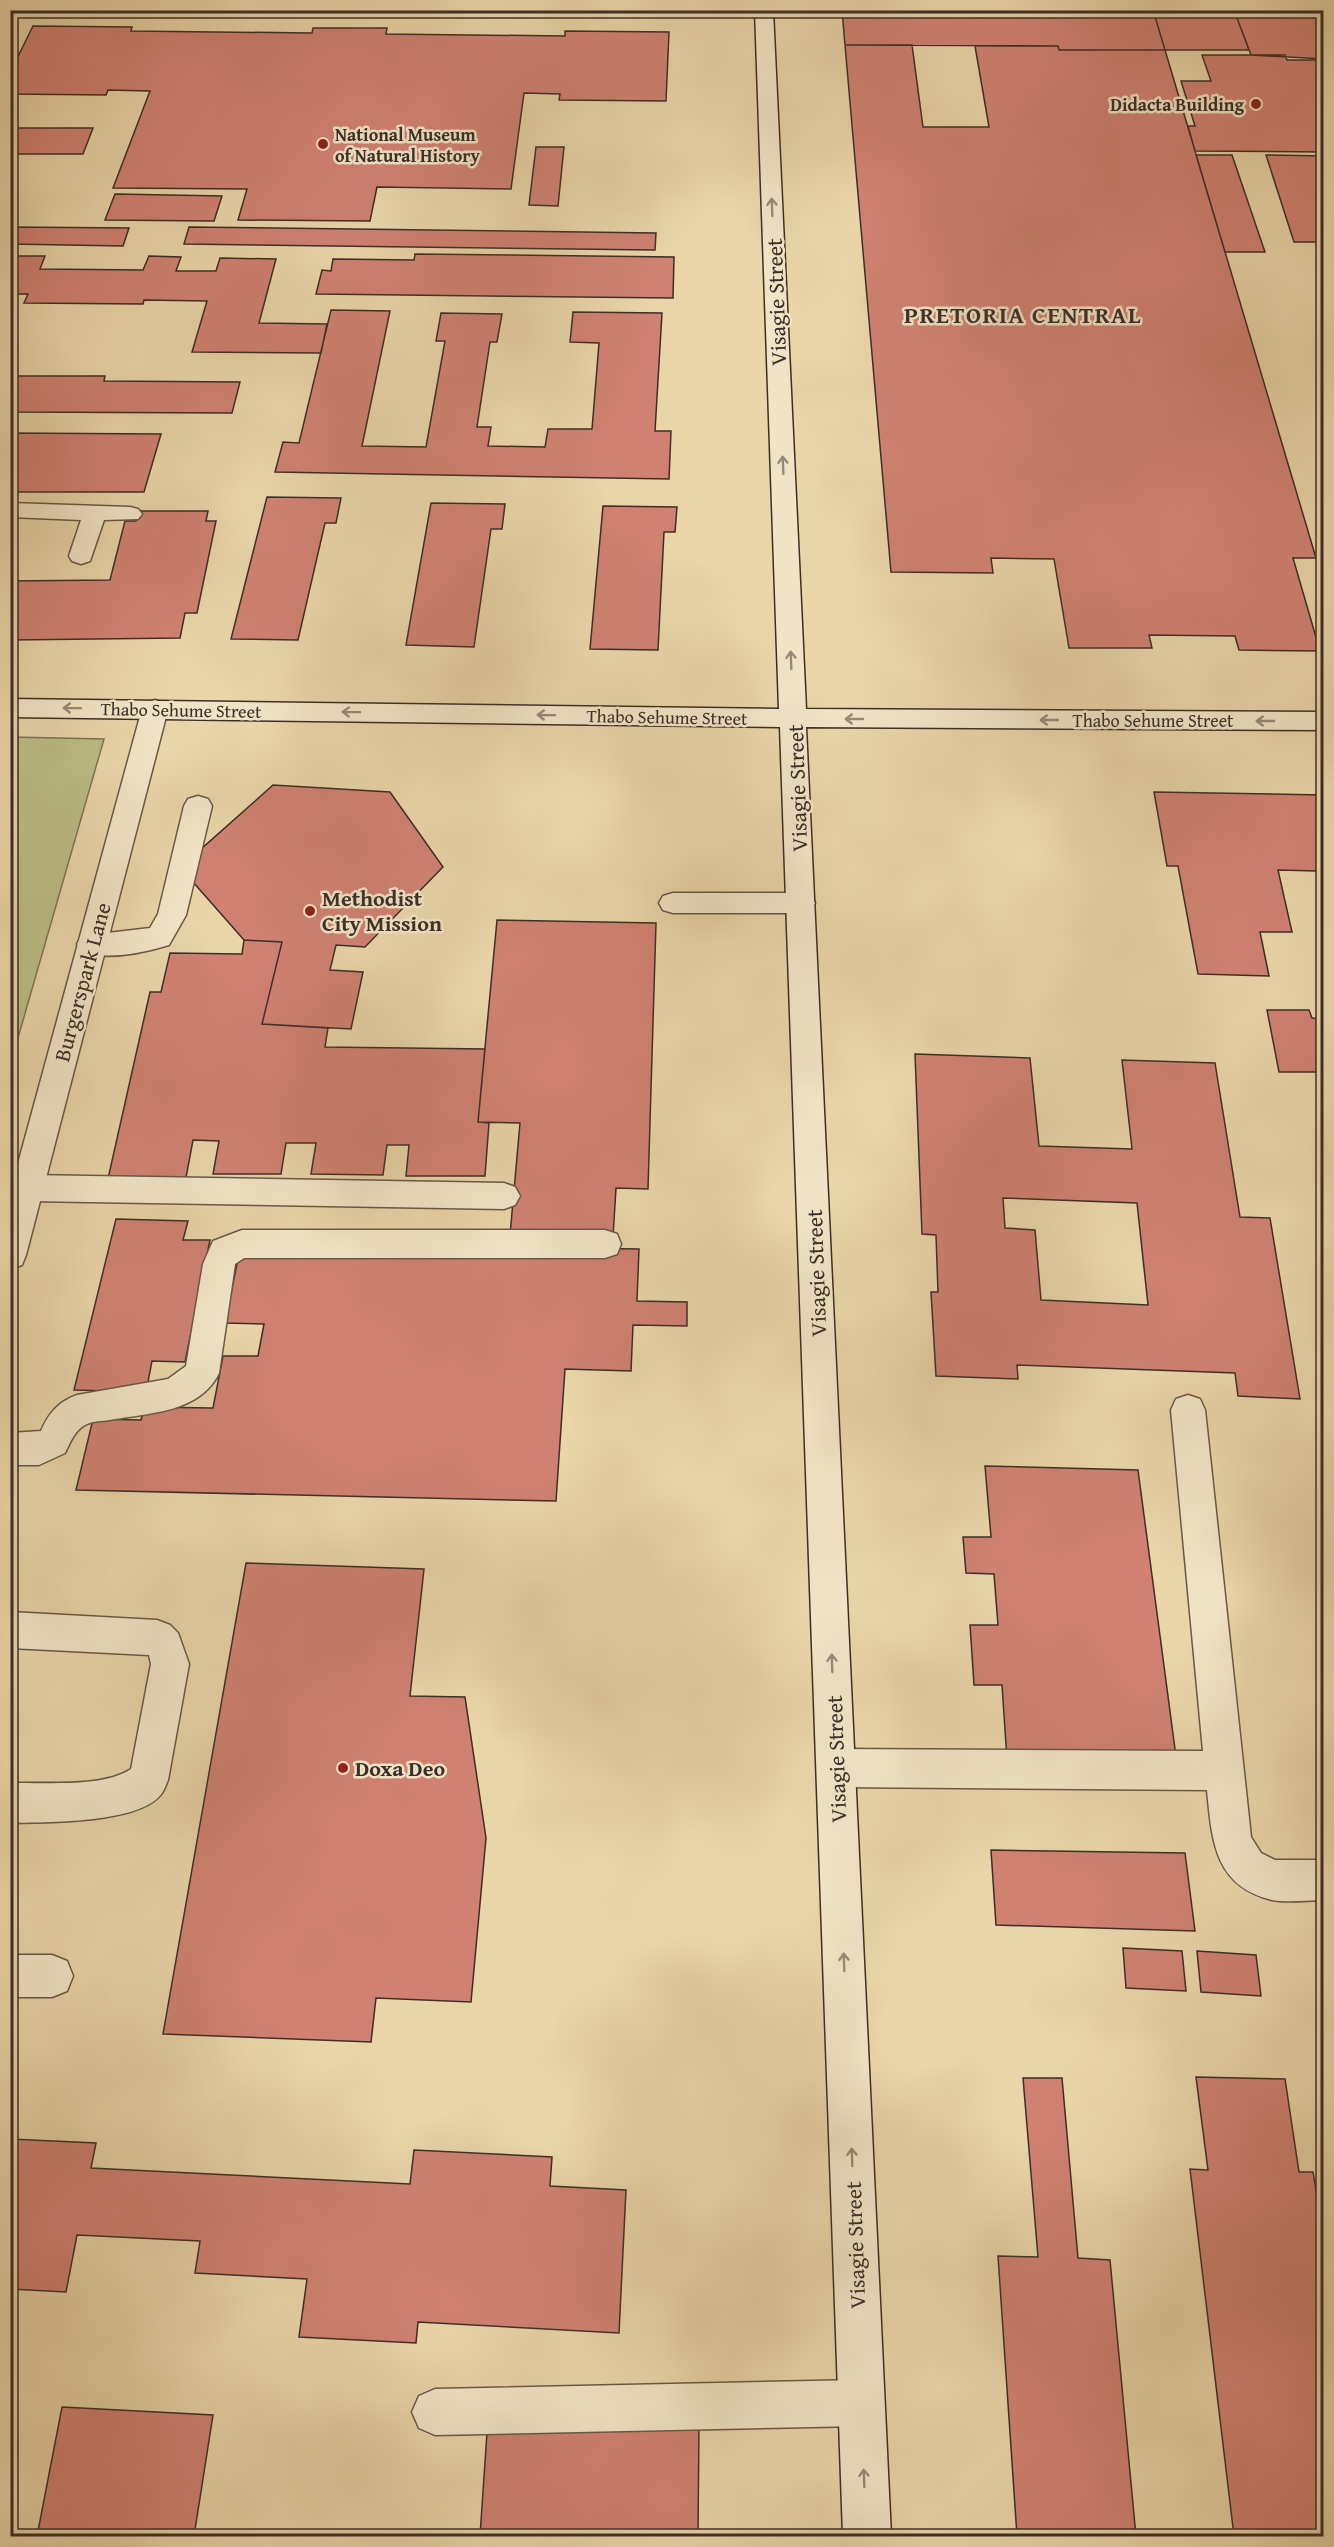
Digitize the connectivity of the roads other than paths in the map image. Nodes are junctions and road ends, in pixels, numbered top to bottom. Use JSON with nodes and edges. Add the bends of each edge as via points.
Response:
{"nodes":[{"id":1,"x":764,"y":10,"type":"edge"},
{"id":2,"x":10,"y":510,"type":"edge"},
{"id":3,"x":95,"y":512,"type":"junction"},
{"id":4,"x":130,"y":514,"type":"dead end"},
{"id":5,"x":81,"y":556,"type":"dead end"},
{"id":6,"x":10,"y":708,"type":"edge"},
{"id":7,"x":155,"y":710,"type":"junction"},
{"id":8,"x":794,"y":718,"type":"junction"},
{"id":9,"x":1323,"y":721,"type":"edge"},
{"id":10,"x":198,"y":806,"type":"dead end"},
{"id":11,"x":673,"y":903,"type":"dead end"},
{"id":12,"x":801,"y":903,"type":"junction"},
{"id":13,"x":92,"y":944,"type":"junction"},
{"id":14,"x":28,"y":1188,"type":"junction"},
{"id":15,"x":504,"y":1196,"type":"dead end"},
{"id":16,"x":605,"y":1244,"type":"dead end"},
{"id":17,"x":10,"y":1255,"type":"edge"},
{"id":18,"x":1188,"y":1410,"type":"dead end"},
{"id":19,"x":10,"y":1449,"type":"edge"},
{"id":20,"x":10,"y":1630,"type":"edge"},
{"id":21,"x":836,"y":1768,"type":"junction"},
{"id":22,"x":1224,"y":1771,"type":"junction"},
{"id":23,"x":10,"y":1803,"type":"edge"},
{"id":24,"x":1323,"y":1880,"type":"edge"},
{"id":25,"x":52,"y":1976,"type":"dead end"},
{"id":26,"x":10,"y":1977,"type":"edge"},
{"id":27,"x":861,"y":2403,"type":"junction"},
{"id":28,"x":435,"y":2412,"type":"dead end"},
{"id":29,"x":867,"y":2536,"type":"edge"}],
"edges":[{"from":8,"to":1,"type":"street","name":"Visagie Street","one_way":true},
{"from":2,"to":3,"type":"street"},
{"from":3,"to":4,"type":"street"},
{"from":3,"to":5,"type":"street"},
{"from":7,"to":6,"type":"street","name":"Thabo Sehume Street","one_way":true},
{"from":8,"to":7,"type":"street","name":"Thabo Sehume Street","one_way":true},
{"from":7,"to":13,"type":"street","name":"Burgerspark Lane"},
{"from":9,"to":8,"type":"street","name":"Thabo Sehume Street","one_way":true},
{"from":8,"to":12,"type":"street","name":"Visagie Street"},
{"from":10,"to":13,"type":"street","via":[[171,915],[159,937]]},
{"from":11,"to":12,"type":"street"},
{"from":21,"to":12,"type":"street","name":"Visagie Street","one_way":true},
{"from":13,"to":14,"type":"street","name":"Burgerspark Lane"},
{"from":14,"to":15,"type":"street"},
{"from":14,"to":17,"type":"street","name":"Burgerspark Lane"},
{"from":16,"to":19,"type":"street","via":[[242,1244],[225,1251],[219,1264],[202,1373],[189,1386],[172,1394],[76,1410],[61,1425],[53,1442],[39,1449]]},
{"from":18,"to":22,"type":"street"},
{"from":20,"to":23,"type":"street","via":[[157,1638],[165,1646],[170,1664],[148,1780],[139,1789],[116,1796]]},
{"from":21,"to":22,"type":"street"},
{"from":27,"to":21,"type":"street","name":"Visagie Street","one_way":true},
{"from":22,"to":24,"type":"street","via":[[1232,1842],[1246,1867],[1274,1880]]},
{"from":25,"to":26,"type":"street"},
{"from":27,"to":28,"type":"street"},
{"from":29,"to":27,"type":"street","name":"Visagie Street","one_way":true}]}
